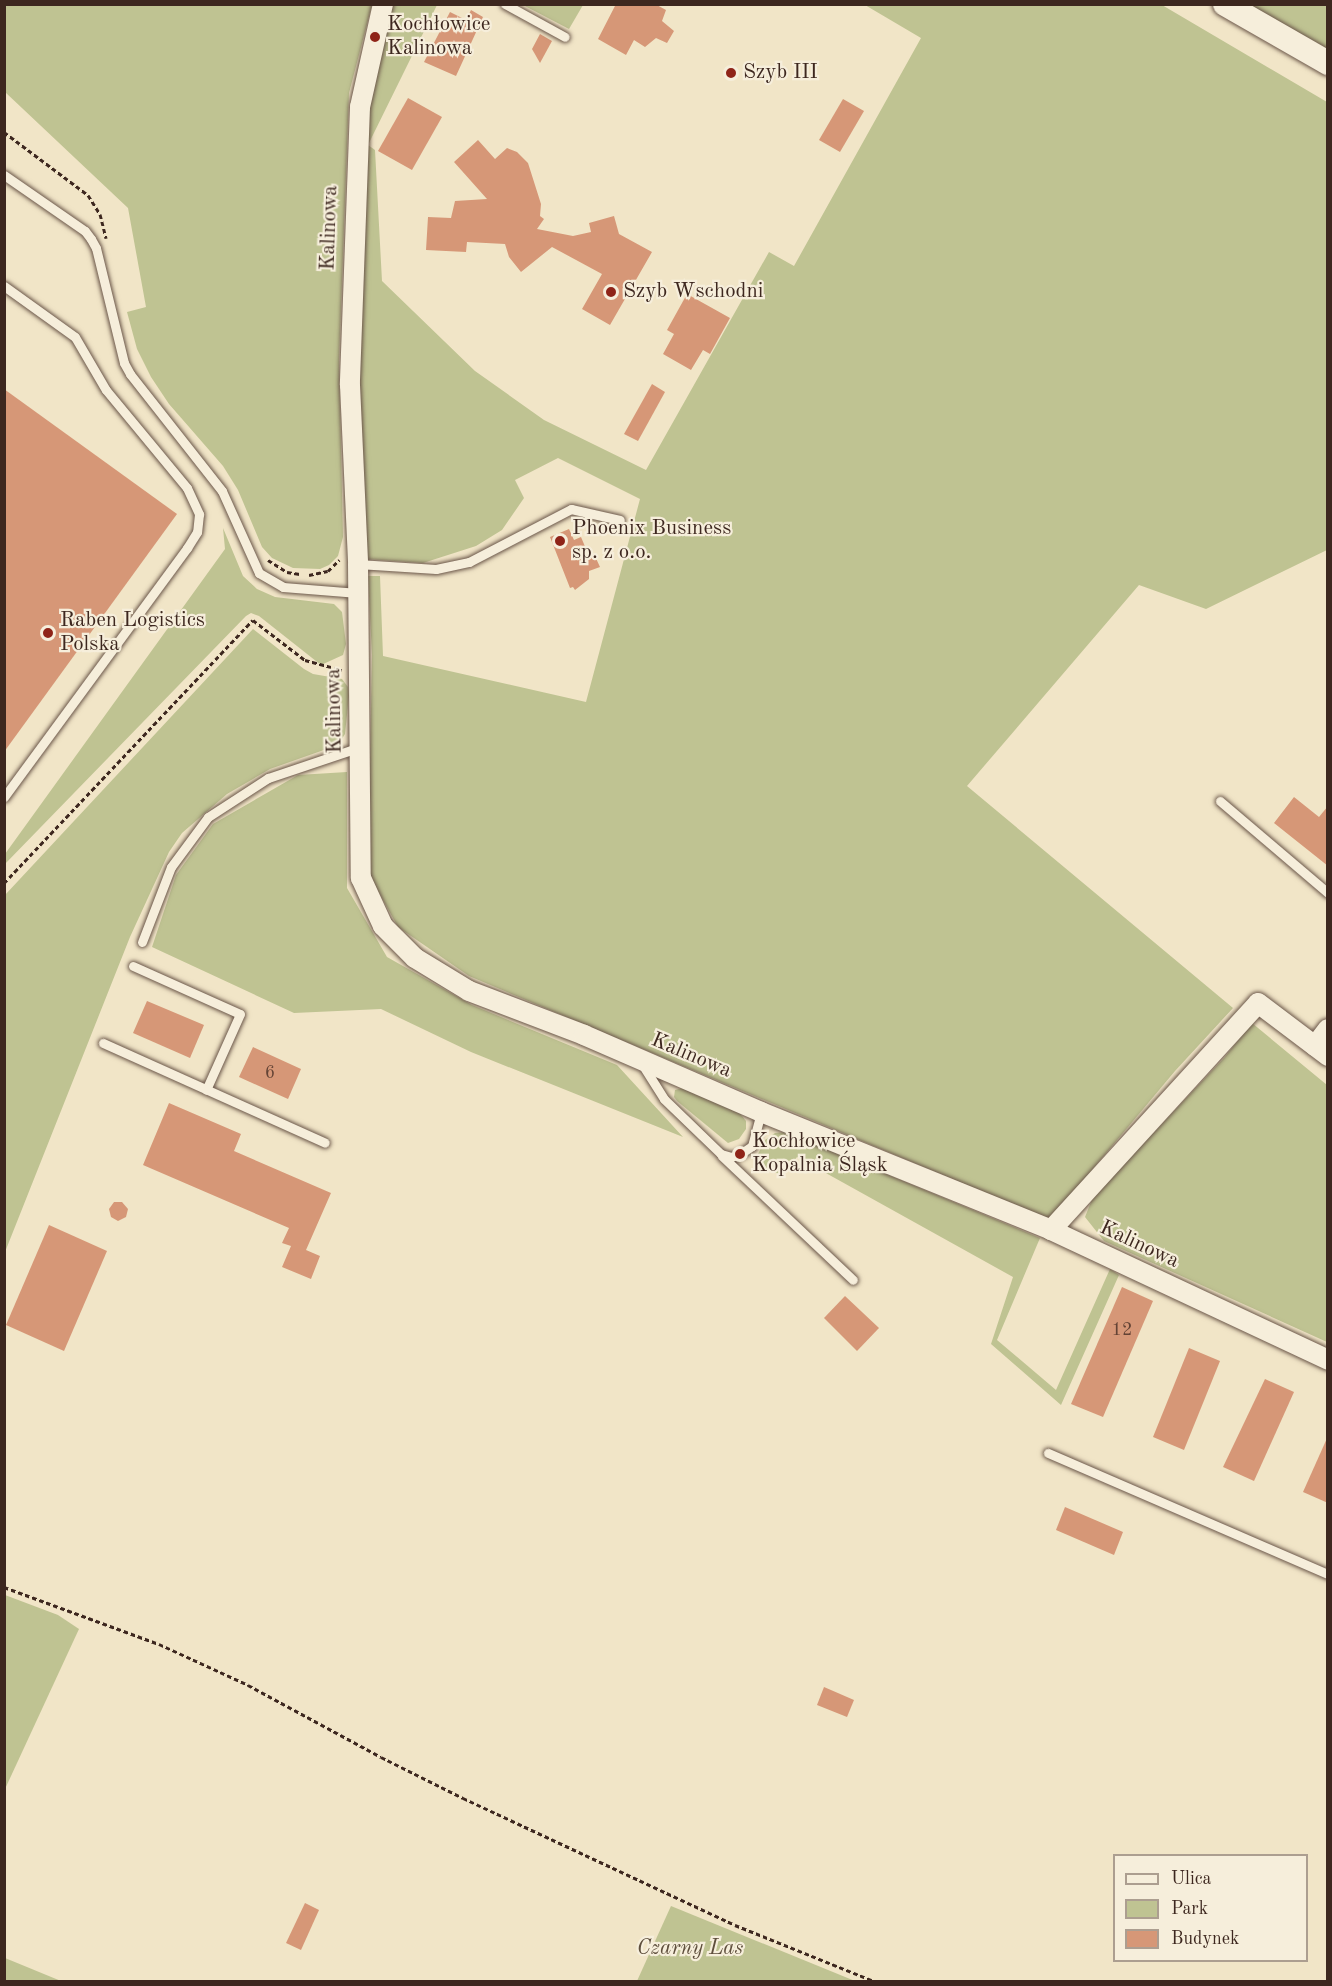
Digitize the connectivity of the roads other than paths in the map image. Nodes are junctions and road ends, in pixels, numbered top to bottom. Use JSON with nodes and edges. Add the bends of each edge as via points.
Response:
{"nodes":[{"id":1,"x":383,"y":4,"type":"edge"},
{"id":2,"x":505,"y":4,"type":"edge"},
{"id":3,"x":1225,"y":4,"type":"edge"},
{"id":4,"x":565,"y":37,"type":"dead end"},
{"id":5,"x":1328,"y":63,"type":"edge"},
{"id":6,"x":4,"y":175,"type":"edge"},
{"id":7,"x":4,"y":286,"type":"edge"},
{"id":8,"x":620,"y":520,"type":"dead end"},
{"id":9,"x":349,"y":561,"type":"junction"},
{"id":10,"x":358,"y":593,"type":"junction"},
{"id":11,"x":360,"y":747,"type":"junction"},
{"id":12,"x":4,"y":797,"type":"edge"},
{"id":13,"x":1220,"y":801,"type":"dead end"},
{"id":14,"x":1328,"y":893,"type":"edge"},
{"id":15,"x":142,"y":942,"type":"dead end"},
{"id":16,"x":133,"y":966,"type":"dead end"},
{"id":17,"x":1328,"y":1029,"type":"edge"},
{"id":18,"x":103,"y":1043,"type":"dead end"},
{"id":19,"x":1321,"y":1052,"type":"edge"},
{"id":20,"x":639,"y":1060,"type":"junction"},
{"id":21,"x":206,"y":1090,"type":"junction"},
{"id":22,"x":761,"y":1112,"type":"junction"},
{"id":23,"x":325,"y":1143,"type":"dead end"},
{"id":24,"x":721,"y":1154,"type":"junction"},
{"id":25,"x":1051,"y":1230,"type":"junction"},
{"id":26,"x":853,"y":1280,"type":"dead end"},
{"id":27,"x":1328,"y":1360,"type":"edge"},
{"id":28,"x":1048,"y":1453,"type":"dead end"},
{"id":29,"x":1328,"y":1574,"type":"edge"}],
"edges":[{"from":1,"to":9,"type":"street","name":"Kalinowa","via":[[360,107],[353,243]]},
{"from":2,"to":4,"type":"lane"},
{"from":3,"to":5,"type":"street"},
{"from":6,"to":10,"type":"lane","via":[[91,239],[124,363],[222,491],[259,573],[283,587]]},
{"from":7,"to":12,"type":"lane","via":[[75,338],[106,390],[187,488],[199,514],[197,532],[187,548]]},
{"from":8,"to":9,"type":"lane","via":[[571,508],[469,562],[436,569]]},
{"from":9,"to":10,"type":"street","name":"Kalinowa"},
{"from":10,"to":11,"type":"street","name":"Kalinowa"},
{"from":11,"to":15,"type":"lane","via":[[268,778],[208,817],[171,867]]},
{"from":11,"to":20,"type":"street","name":"Kalinowa","via":[[361,878],[383,926],[415,958],[470,991]]},
{"from":13,"to":14,"type":"lane"},
{"from":16,"to":21,"type":"lane","via":[[240,1014]]},
{"from":17,"to":19,"type":"street"},
{"from":18,"to":21,"type":"lane"},
{"from":19,"to":25,"type":"street","via":[[1258,1003]]},
{"from":20,"to":22,"type":"street","name":"Kalinowa"},
{"from":20,"to":24,"type":"lane","via":[[664,1099]]},
{"from":21,"to":23,"type":"lane"},
{"from":22,"to":24,"type":"lane","via":[[752,1146],[740,1154]]},
{"from":22,"to":25,"type":"street","name":"Kalinowa"},
{"from":24,"to":26,"type":"lane"},
{"from":25,"to":27,"type":"street","name":"Kalinowa"},
{"from":28,"to":29,"type":"lane"}]}
